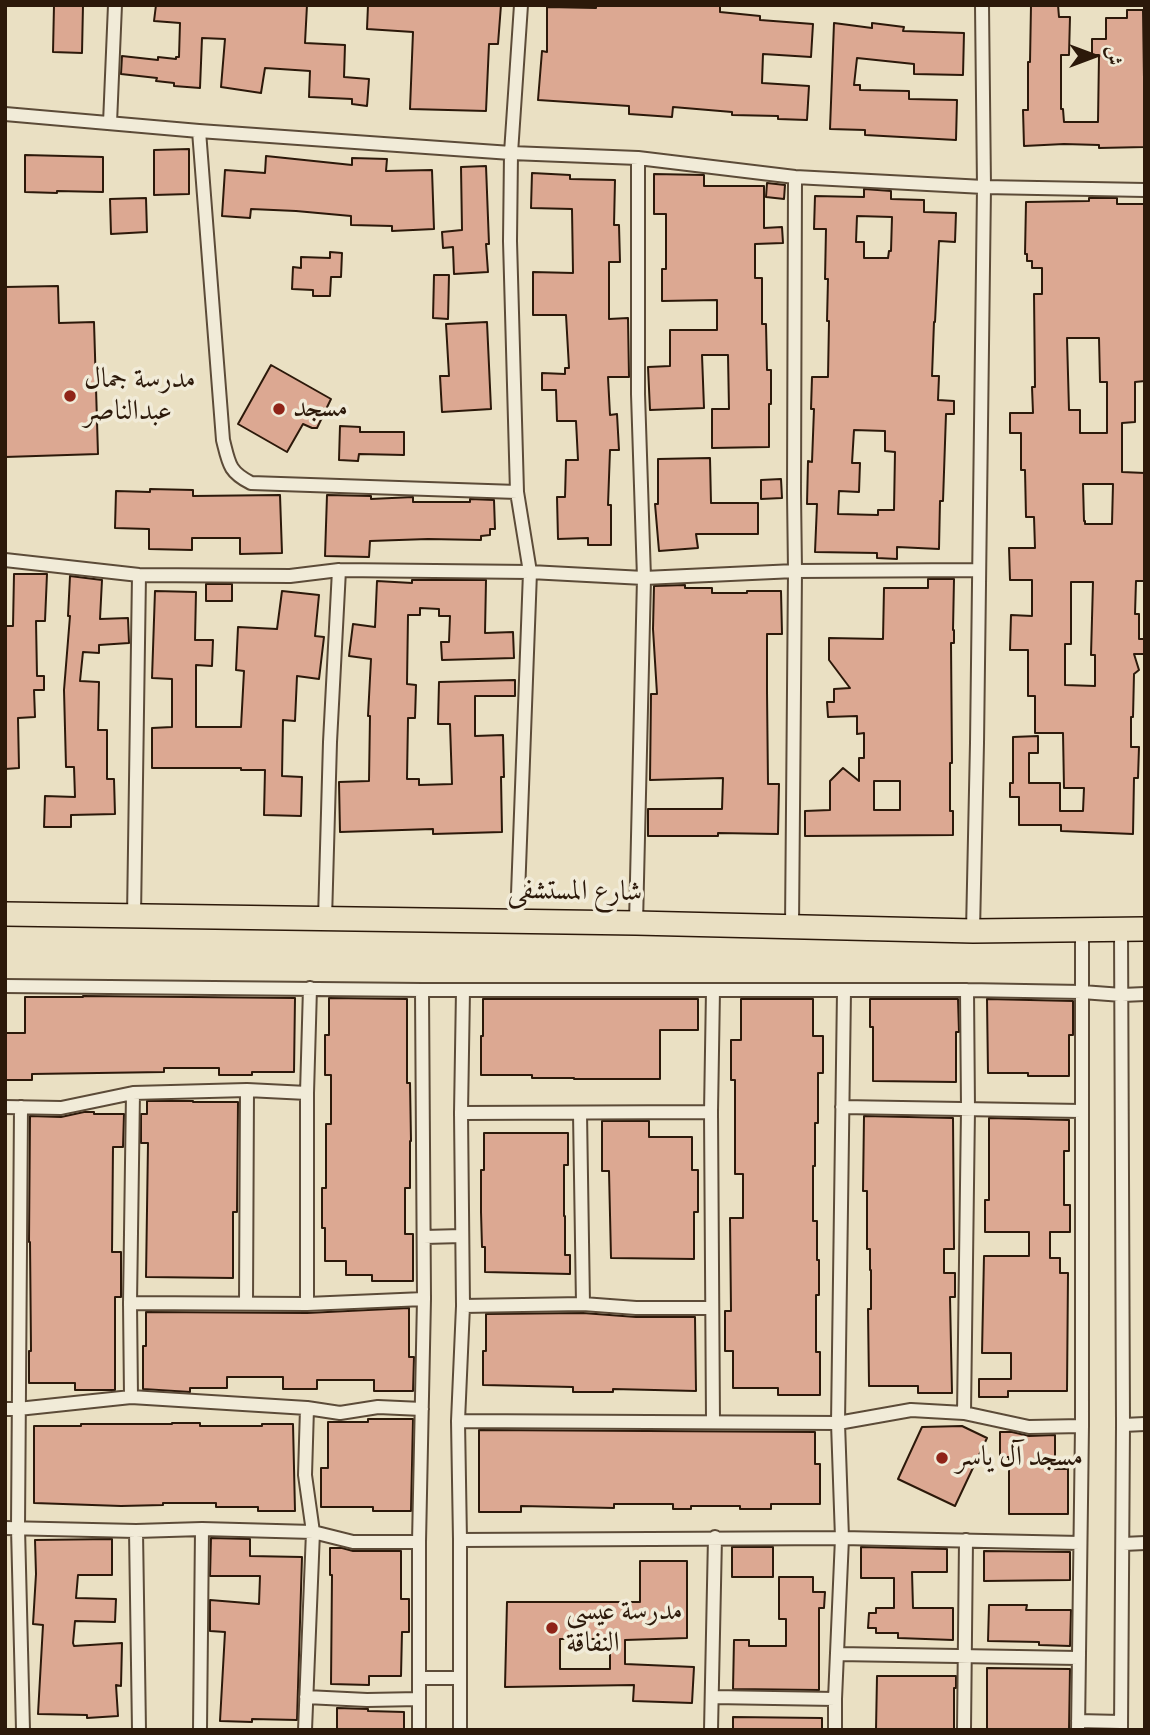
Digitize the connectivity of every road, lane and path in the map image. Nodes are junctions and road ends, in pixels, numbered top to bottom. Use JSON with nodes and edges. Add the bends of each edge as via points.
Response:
{"nodes":[{"id":1,"x":115,"y":5,"type":"edge"},
{"id":2,"x":521,"y":5,"type":"edge"},
{"id":3,"x":982,"y":5,"type":"edge"},
{"id":4,"x":5,"y":114,"type":"edge"},
{"id":5,"x":110,"y":123,"type":"junction"},
{"id":6,"x":199,"y":131,"type":"junction"},
{"id":7,"x":511,"y":153,"type":"junction"},
{"id":8,"x":638,"y":158,"type":"junction"},
{"id":9,"x":795,"y":177,"type":"junction"},
{"id":10,"x":984,"y":187,"type":"junction"},
{"id":11,"x":1145,"y":190,"type":"edge"},
{"id":12,"x":517,"y":492,"type":"junction"},
{"id":13,"x":5,"y":560,"type":"edge"},
{"id":14,"x":339,"y":570,"type":"junction"},
{"id":15,"x":978,"y":570,"type":"junction"},
{"id":16,"x":795,"y":571,"type":"junction"},
{"id":17,"x":530,"y":572,"type":"junction"},
{"id":18,"x":139,"y":575,"type":"junction"},
{"id":19,"x":644,"y":578,"type":"junction"},
{"id":20,"x":5,"y":914,"type":"edge"},
{"id":21,"x":134,"y":916,"type":"junction"},
{"id":22,"x":325,"y":919,"type":"junction"},
{"id":23,"x":517,"y":921,"type":"junction"},
{"id":24,"x":636,"y":923,"type":"junction"},
{"id":25,"x":792,"y":926,"type":"junction"},
{"id":26,"x":1121,"y":929,"type":"junction"},
{"id":27,"x":1145,"y":929,"type":"edge"},
{"id":28,"x":1082,"y":930,"type":"junction"},
{"id":29,"x":973,"y":931,"type":"junction"},
{"id":30,"x":5,"y":986,"type":"edge"},
{"id":31,"x":310,"y":988,"type":"junction"},
{"id":32,"x":422,"y":990,"type":"junction"},
{"id":33,"x":463,"y":990,"type":"junction"},
{"id":34,"x":713,"y":990,"type":"junction"},
{"id":35,"x":967,"y":990,"type":"junction"},
{"id":36,"x":844,"y":991,"type":"junction"},
{"id":37,"x":1082,"y":992,"type":"junction"},
{"id":38,"x":1145,"y":994,"type":"edge"},
{"id":39,"x":1122,"y":995,"type":"junction"},
{"id":40,"x":247,"y":1090,"type":"junction"},
{"id":41,"x":133,"y":1093,"type":"junction"},
{"id":42,"x":307,"y":1093,"type":"junction"},
{"id":43,"x":5,"y":1107,"type":"edge"},
{"id":44,"x":21,"y":1107,"type":"junction"},
{"id":45,"x":842,"y":1107,"type":"junction"},
{"id":46,"x":968,"y":1109,"type":"junction"},
{"id":47,"x":1081,"y":1111,"type":"junction"},
{"id":48,"x":711,"y":1112,"type":"junction"},
{"id":49,"x":461,"y":1113,"type":"junction"},
{"id":50,"x":580,"y":1113,"type":"junction"},
{"id":51,"x":462,"y":1236,"type":"junction"},
{"id":52,"x":424,"y":1237,"type":"junction"},
{"id":53,"x":425,"y":1299,"type":"junction"},
{"id":54,"x":130,"y":1303,"type":"junction"},
{"id":55,"x":246,"y":1303,"type":"junction"},
{"id":56,"x":307,"y":1304,"type":"junction"},
{"id":57,"x":583,"y":1304,"type":"junction"},
{"id":58,"x":463,"y":1306,"type":"junction"},
{"id":59,"x":711,"y":1308,"type":"junction"},
{"id":60,"x":131,"y":1397,"type":"junction"},
{"id":61,"x":307,"y":1408,"type":"junction"},
{"id":62,"x":12,"y":1409,"type":"edge"},
{"id":63,"x":422,"y":1409,"type":"junction"},
{"id":64,"x":964,"y":1413,"type":"junction"},
{"id":65,"x":458,"y":1421,"type":"junction"},
{"id":66,"x":713,"y":1421,"type":"junction"},
{"id":67,"x":838,"y":1423,"type":"junction"},
{"id":68,"x":1145,"y":1424,"type":"edge"},
{"id":69,"x":1123,"y":1425,"type":"junction"},
{"id":70,"x":1082,"y":1426,"type":"junction"},
{"id":71,"x":11,"y":1528,"type":"edge"},
{"id":72,"x":202,"y":1529,"type":"junction"},
{"id":73,"x":136,"y":1531,"type":"junction"},
{"id":74,"x":313,"y":1532,"type":"junction"},
{"id":75,"x":715,"y":1537,"type":"junction"},
{"id":76,"x":842,"y":1538,"type":"junction"},
{"id":77,"x":460,"y":1540,"type":"junction"},
{"id":78,"x":966,"y":1540,"type":"junction"},
{"id":79,"x":419,"y":1542,"type":"junction"},
{"id":80,"x":1080,"y":1543,"type":"junction"},
{"id":81,"x":1145,"y":1543,"type":"edge"},
{"id":82,"x":1123,"y":1544,"type":"junction"},
{"id":83,"x":838,"y":1654,"type":"junction"},
{"id":84,"x":965,"y":1655,"type":"junction"},
{"id":85,"x":1078,"y":1658,"type":"junction"},
{"id":86,"x":419,"y":1678,"type":"junction"},
{"id":87,"x":459,"y":1678,"type":"junction"},
{"id":88,"x":306,"y":1697,"type":"junction"},
{"id":89,"x":713,"y":1697,"type":"junction"},
{"id":90,"x":419,"y":1699,"type":"junction"},
{"id":91,"x":835,"y":1699,"type":"junction"},
{"id":92,"x":1078,"y":1725,"type":"edge"},
{"id":93,"x":1121,"y":1726,"type":"edge"},
{"id":94,"x":23,"y":1730,"type":"edge"},
{"id":95,"x":139,"y":1730,"type":"edge"},
{"id":96,"x":200,"y":1730,"type":"edge"},
{"id":97,"x":304,"y":1730,"type":"edge"},
{"id":98,"x":419,"y":1730,"type":"edge"},
{"id":99,"x":460,"y":1730,"type":"edge"},
{"id":100,"x":712,"y":1730,"type":"edge"},
{"id":101,"x":835,"y":1730,"type":"edge"},
{"id":102,"x":964,"y":1730,"type":"edge"}],
"edges":[{"from":1,"to":5,"type":"street"},
{"from":2,"to":7,"type":"street"},
{"from":3,"to":10,"type":"street"},
{"from":4,"to":5,"type":"street"},
{"from":5,"to":6,"type":"street"},
{"from":6,"to":7,"type":"street"},
{"from":6,"to":12,"type":"street","via":[[223,440],[237,476],[251,483]]},
{"from":7,"to":8,"type":"street"},
{"from":7,"to":12,"type":"street"},
{"from":8,"to":9,"type":"street"},
{"from":8,"to":19,"type":"street"},
{"from":9,"to":10,"type":"street"},
{"from":9,"to":16,"type":"street"},
{"from":10,"to":11,"type":"street"},
{"from":10,"to":15,"type":"street"},
{"from":12,"to":17,"type":"street"},
{"from":13,"to":18,"type":"street"},
{"from":14,"to":17,"type":"street"},
{"from":14,"to":18,"type":"street","via":[[290,576]]},
{"from":14,"to":22,"type":"street"},
{"from":15,"to":16,"type":"street"},
{"from":15,"to":29,"type":"street"},
{"from":16,"to":19,"type":"street"},
{"from":16,"to":25,"type":"street"},
{"from":17,"to":19,"type":"street"},
{"from":17,"to":23,"type":"street"},
{"from":18,"to":21,"type":"street"},
{"from":19,"to":24,"type":"street"},
{"from":20,"to":21,"type":"highway","name":"شارع المستشفى"},
{"from":21,"to":22,"type":"highway","name":"شارع المستشفى"},
{"from":22,"to":23,"type":"highway","name":"شارع المستشفى"},
{"from":23,"to":24,"type":"highway","name":"شارع المستشفى"},
{"from":24,"to":25,"type":"highway","name":"شارع المستشفى"},
{"from":25,"to":29,"type":"highway","name":"شارع المستشفى"},
{"from":26,"to":27,"type":"highway","name":"شارع المستشفى"},
{"from":26,"to":28,"type":"highway","name":"شارع المستشفى"},
{"from":26,"to":39,"type":"street"},
{"from":28,"to":29,"type":"highway","name":"شارع المستشفى"},
{"from":28,"to":37,"type":"street"},
{"from":30,"to":31,"type":"street"},
{"from":31,"to":32,"type":"street"},
{"from":31,"to":42,"type":"street"},
{"from":32,"to":33,"type":"street"},
{"from":32,"to":52,"type":"street"},
{"from":33,"to":34,"type":"street"},
{"from":33,"to":49,"type":"street"},
{"from":34,"to":36,"type":"street"},
{"from":34,"to":48,"type":"street"},
{"from":35,"to":36,"type":"street"},
{"from":35,"to":37,"type":"street"},
{"from":35,"to":46,"type":"street"},
{"from":36,"to":45,"type":"street"},
{"from":37,"to":39,"type":"street"},
{"from":37,"to":47,"type":"street"},
{"from":38,"to":39,"type":"street"},
{"from":39,"to":69,"type":"street"},
{"from":40,"to":41,"type":"street"},
{"from":40,"to":42,"type":"street"},
{"from":40,"to":55,"type":"street"},
{"from":41,"to":44,"type":"street","via":[[61,1108]]},
{"from":41,"to":54,"type":"street"},
{"from":42,"to":56,"type":"street"},
{"from":43,"to":44,"type":"street"},
{"from":44,"to":62,"type":"street"},
{"from":45,"to":46,"type":"street"},
{"from":45,"to":67,"type":"street"},
{"from":46,"to":47,"type":"street"},
{"from":46,"to":64,"type":"street"},
{"from":47,"to":70,"type":"street"},
{"from":48,"to":50,"type":"street"},
{"from":48,"to":59,"type":"street"},
{"from":49,"to":50,"type":"street"},
{"from":49,"to":51,"type":"street"},
{"from":50,"to":57,"type":"street"},
{"from":51,"to":52,"type":"street"},
{"from":51,"to":58,"type":"street"},
{"from":52,"to":53,"type":"street"},
{"from":53,"to":56,"type":"street"},
{"from":53,"to":63,"type":"street"},
{"from":54,"to":55,"type":"street"},
{"from":54,"to":60,"type":"street"},
{"from":55,"to":56,"type":"street"},
{"from":57,"to":58,"type":"street"},
{"from":57,"to":59,"type":"street"},
{"from":58,"to":65,"type":"street"},
{"from":59,"to":66,"type":"street"},
{"from":60,"to":61,"type":"street"},
{"from":60,"to":62,"type":"street"},
{"from":61,"to":63,"type":"street","via":[[340,1413],[378,1407]]},
{"from":61,"to":74,"type":"street","via":[[304,1475]]},
{"from":62,"to":71,"type":"street"},
{"from":63,"to":79,"type":"street"},
{"from":64,"to":67,"type":"street","via":[[911,1410]]},
{"from":64,"to":70,"type":"street","via":[[1029,1427]]},
{"from":65,"to":66,"type":"street"},
{"from":65,"to":77,"type":"street"},
{"from":66,"to":67,"type":"street"},
{"from":67,"to":76,"type":"street"},
{"from":68,"to":69,"type":"street"},
{"from":69,"to":82,"type":"street"},
{"from":70,"to":80,"type":"street"},
{"from":71,"to":73,"type":"street"},
{"from":71,"to":94,"type":"street"},
{"from":72,"to":73,"type":"street"},
{"from":72,"to":74,"type":"street"},
{"from":72,"to":96,"type":"street"},
{"from":73,"to":95,"type":"street"},
{"from":74,"to":79,"type":"street","via":[[353,1542]]},
{"from":74,"to":88,"type":"street"},
{"from":75,"to":76,"type":"street"},
{"from":75,"to":77,"type":"street"},
{"from":75,"to":89,"type":"street"},
{"from":76,"to":78,"type":"street"},
{"from":76,"to":83,"type":"street"},
{"from":77,"to":87,"type":"street"},
{"from":78,"to":80,"type":"street"},
{"from":78,"to":84,"type":"street"},
{"from":79,"to":86,"type":"street"},
{"from":80,"to":85,"type":"street"},
{"from":81,"to":82,"type":"street"},
{"from":82,"to":93,"type":"street"},
{"from":83,"to":84,"type":"street"},
{"from":83,"to":91,"type":"street"},
{"from":84,"to":85,"type":"street"},
{"from":84,"to":102,"type":"street"},
{"from":85,"to":92,"type":"street"},
{"from":86,"to":87,"type":"street"},
{"from":86,"to":90,"type":"street"},
{"from":87,"to":99,"type":"street"},
{"from":88,"to":90,"type":"street"},
{"from":88,"to":97,"type":"street"},
{"from":89,"to":91,"type":"street"},
{"from":89,"to":100,"type":"street"},
{"from":90,"to":98,"type":"street"},
{"from":91,"to":101,"type":"street"},
{"from":92,"to":93,"type":"street"}]}
